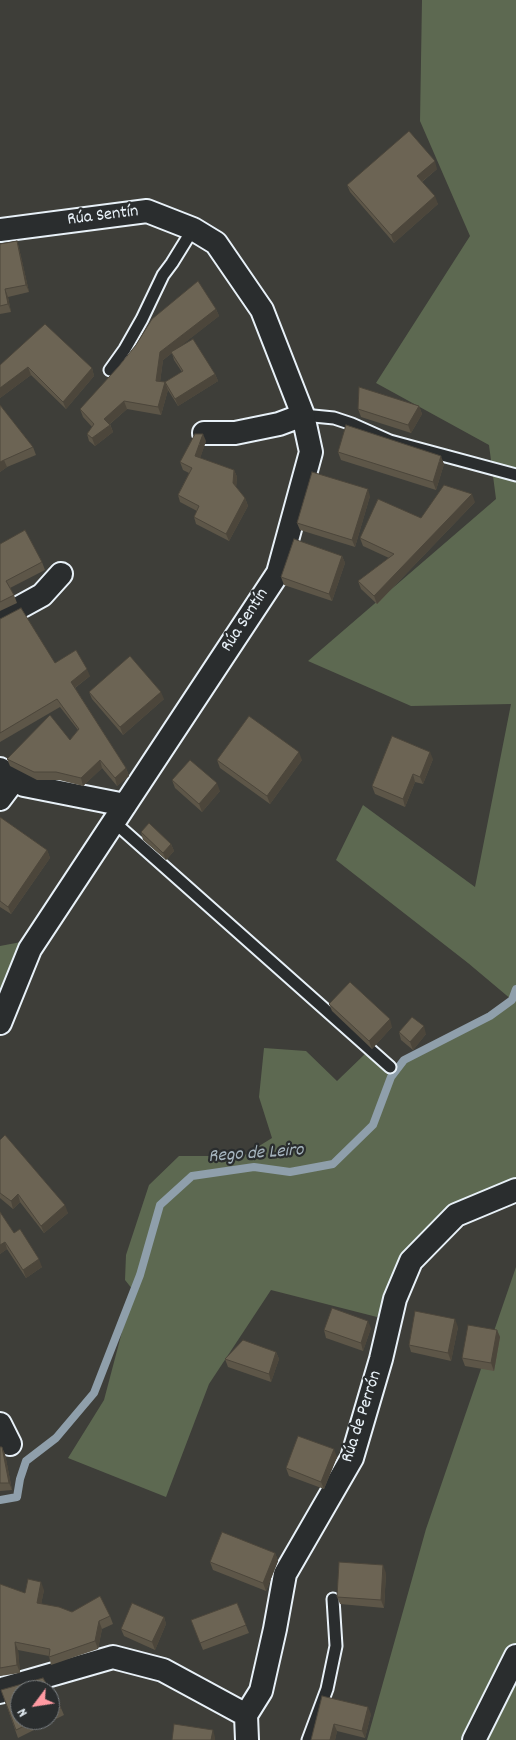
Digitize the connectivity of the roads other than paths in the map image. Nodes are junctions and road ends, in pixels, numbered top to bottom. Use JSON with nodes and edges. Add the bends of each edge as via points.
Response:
{"nodes":[{"id":1,"x":193,"y":229,"type":"junction"},
{"id":2,"x":0,"y":230,"type":"edge"},
{"id":3,"x":110,"y":370,"type":"dead end"},
{"id":4,"x":303,"y":415,"type":"junction"},
{"id":5,"x":204,"y":433,"type":"edge"},
{"id":6,"x":516,"y":475,"type":"edge"},
{"id":7,"x":62,"y":574,"type":"dead end"},
{"id":8,"x":0,"y":618,"type":"edge"},
{"id":9,"x":8,"y":774,"type":"edge"},
{"id":10,"x":0,"y":799,"type":"edge"},
{"id":11,"x":119,"y":814,"type":"junction"},
{"id":12,"x":0,"y":1023,"type":"edge"},
{"id":13,"x":390,"y":1067,"type":"dead end"},
{"id":14,"x":516,"y":1190,"type":"edge"},
{"id":15,"x":0,"y":1424,"type":"edge"},
{"id":16,"x":10,"y":1444,"type":"dead end"},
{"id":17,"x":333,"y":1599,"type":"dead end"},
{"id":18,"x":516,"y":1656,"type":"edge"},
{"id":19,"x":0,"y":1692,"type":"edge"},
{"id":20,"x":246,"y":1715,"type":"junction"},
{"id":21,"x":247,"y":1740,"type":"edge"},
{"id":22,"x":308,"y":1740,"type":"edge"},
{"id":23,"x":474,"y":1740,"type":"edge"}],
"edges":[{"from":1,"to":2,"type":"street","name":"Rúa Sentín","via":[[147,211]]},
{"from":1,"to":3,"type":"lane","via":[[163,275],[138,326]]},
{"from":1,"to":4,"type":"street","name":"Rúa Sentín","via":[[216,243],[262,310]]},
{"from":4,"to":5,"type":"street","via":[[279,424],[235,433]]},
{"from":4,"to":6,"type":"lane","via":[[334,418],[390,441]]},
{"from":4,"to":11,"type":"street","name":"Rúa Sentín","via":[[311,452],[278,573]]},
{"from":7,"to":8,"type":"street","via":[[42,595]]},
{"from":9,"to":10,"type":"street"},
{"from":9,"to":11,"type":"street","via":[[24,785]]},
{"from":11,"to":12,"type":"street","name":"Rúa Sentín","via":[[30,949]]},
{"from":11,"to":13,"type":"lane"},
{"from":14,"to":20,"type":"street","name":"Rúa de Perrón","via":[[456,1215],[411,1261],[395,1299],[352,1458],[285,1574],[261,1691]]},
{"from":15,"to":16,"type":"street"},
{"from":17,"to":22,"type":"lane","via":[[336,1646],[327,1689]]},
{"from":18,"to":23,"type":"street"},
{"from":19,"to":20,"type":"street","via":[[114,1657],[163,1670]]},
{"from":20,"to":21,"type":"street"}]}
